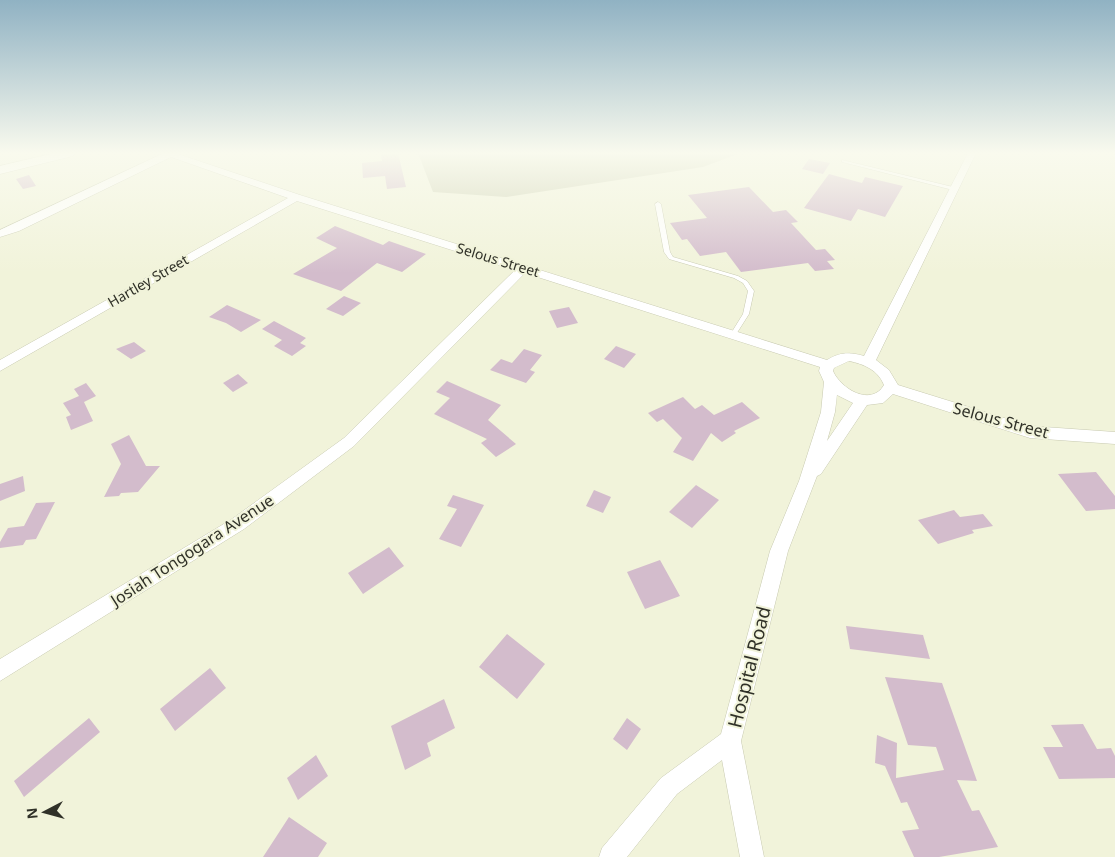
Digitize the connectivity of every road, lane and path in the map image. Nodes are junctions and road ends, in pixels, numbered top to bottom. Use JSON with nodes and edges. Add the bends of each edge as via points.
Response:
{"nodes":[{"id":1,"x":88,"y":193,"type":"edge"},
{"id":2,"x":282,"y":193,"type":"edge"},
{"id":3,"x":953,"y":193,"type":"edge"},
{"id":4,"x":296,"y":198,"type":"junction"},
{"id":5,"x":658,"y":204,"type":"dead end"},
{"id":6,"x":0,"y":234,"type":"edge"},
{"id":7,"x":524,"y":268,"type":"junction"},
{"id":8,"x":733,"y":335,"type":"junction"},
{"id":9,"x":868,"y":362,"type":"junction"},
{"id":10,"x":828,"y":365,"type":"junction"},
{"id":11,"x":0,"y":366,"type":"edge"},
{"id":12,"x":831,"y":384,"type":"junction"},
{"id":13,"x":890,"y":388,"type":"junction"},
{"id":14,"x":863,"y":400,"type":"junction"},
{"id":15,"x":1115,"y":438,"type":"edge"},
{"id":16,"x":807,"y":481,"type":"junction"},
{"id":17,"x":0,"y":671,"type":"edge"},
{"id":18,"x":730,"y":742,"type":"junction"},
{"id":19,"x":611,"y":857,"type":"edge"},
{"id":20,"x":752,"y":857,"type":"edge"}],
"edges":[{"from":1,"to":6,"type":"street"},
{"from":2,"to":4,"type":"street","name":"Selous Street"},
{"from":3,"to":9,"type":"street"},
{"from":4,"to":7,"type":"street","name":"Selous Street"},
{"from":4,"to":11,"type":"street","name":"Hartley Street"},
{"from":5,"to":8,"type":"lane","via":[[670,258],[736,277],[751,291],[746,314]]},
{"from":7,"to":8,"type":"street","name":"Selous Street"},
{"from":7,"to":17,"type":"street","name":"Josiah Tongogara Avenue","via":[[349,442],[238,524]]},
{"from":8,"to":10,"type":"street","name":"Selous Street"},
{"from":9,"to":10,"type":"street","via":[[858,358],[840,358]]},
{"from":9,"to":13,"type":"street","via":[[884,372],[889,378]]},
{"from":10,"to":12,"type":"street","via":[[826,371]]},
{"from":12,"to":14,"type":"street","via":[[841,392]]},
{"from":12,"to":16,"type":"street","via":[[828,412]]},
{"from":13,"to":14,"type":"street","via":[[883,397]]},
{"from":13,"to":15,"type":"street","name":"Selous Street","via":[[1030,432]]},
{"from":14,"to":16,"type":"street"},
{"from":16,"to":18,"type":"street","name":"Hospital Road","via":[[779,552]]},
{"from":18,"to":19,"type":"street","via":[[669,786]]},
{"from":18,"to":20,"type":"street","name":"Hospital Road"}]}
